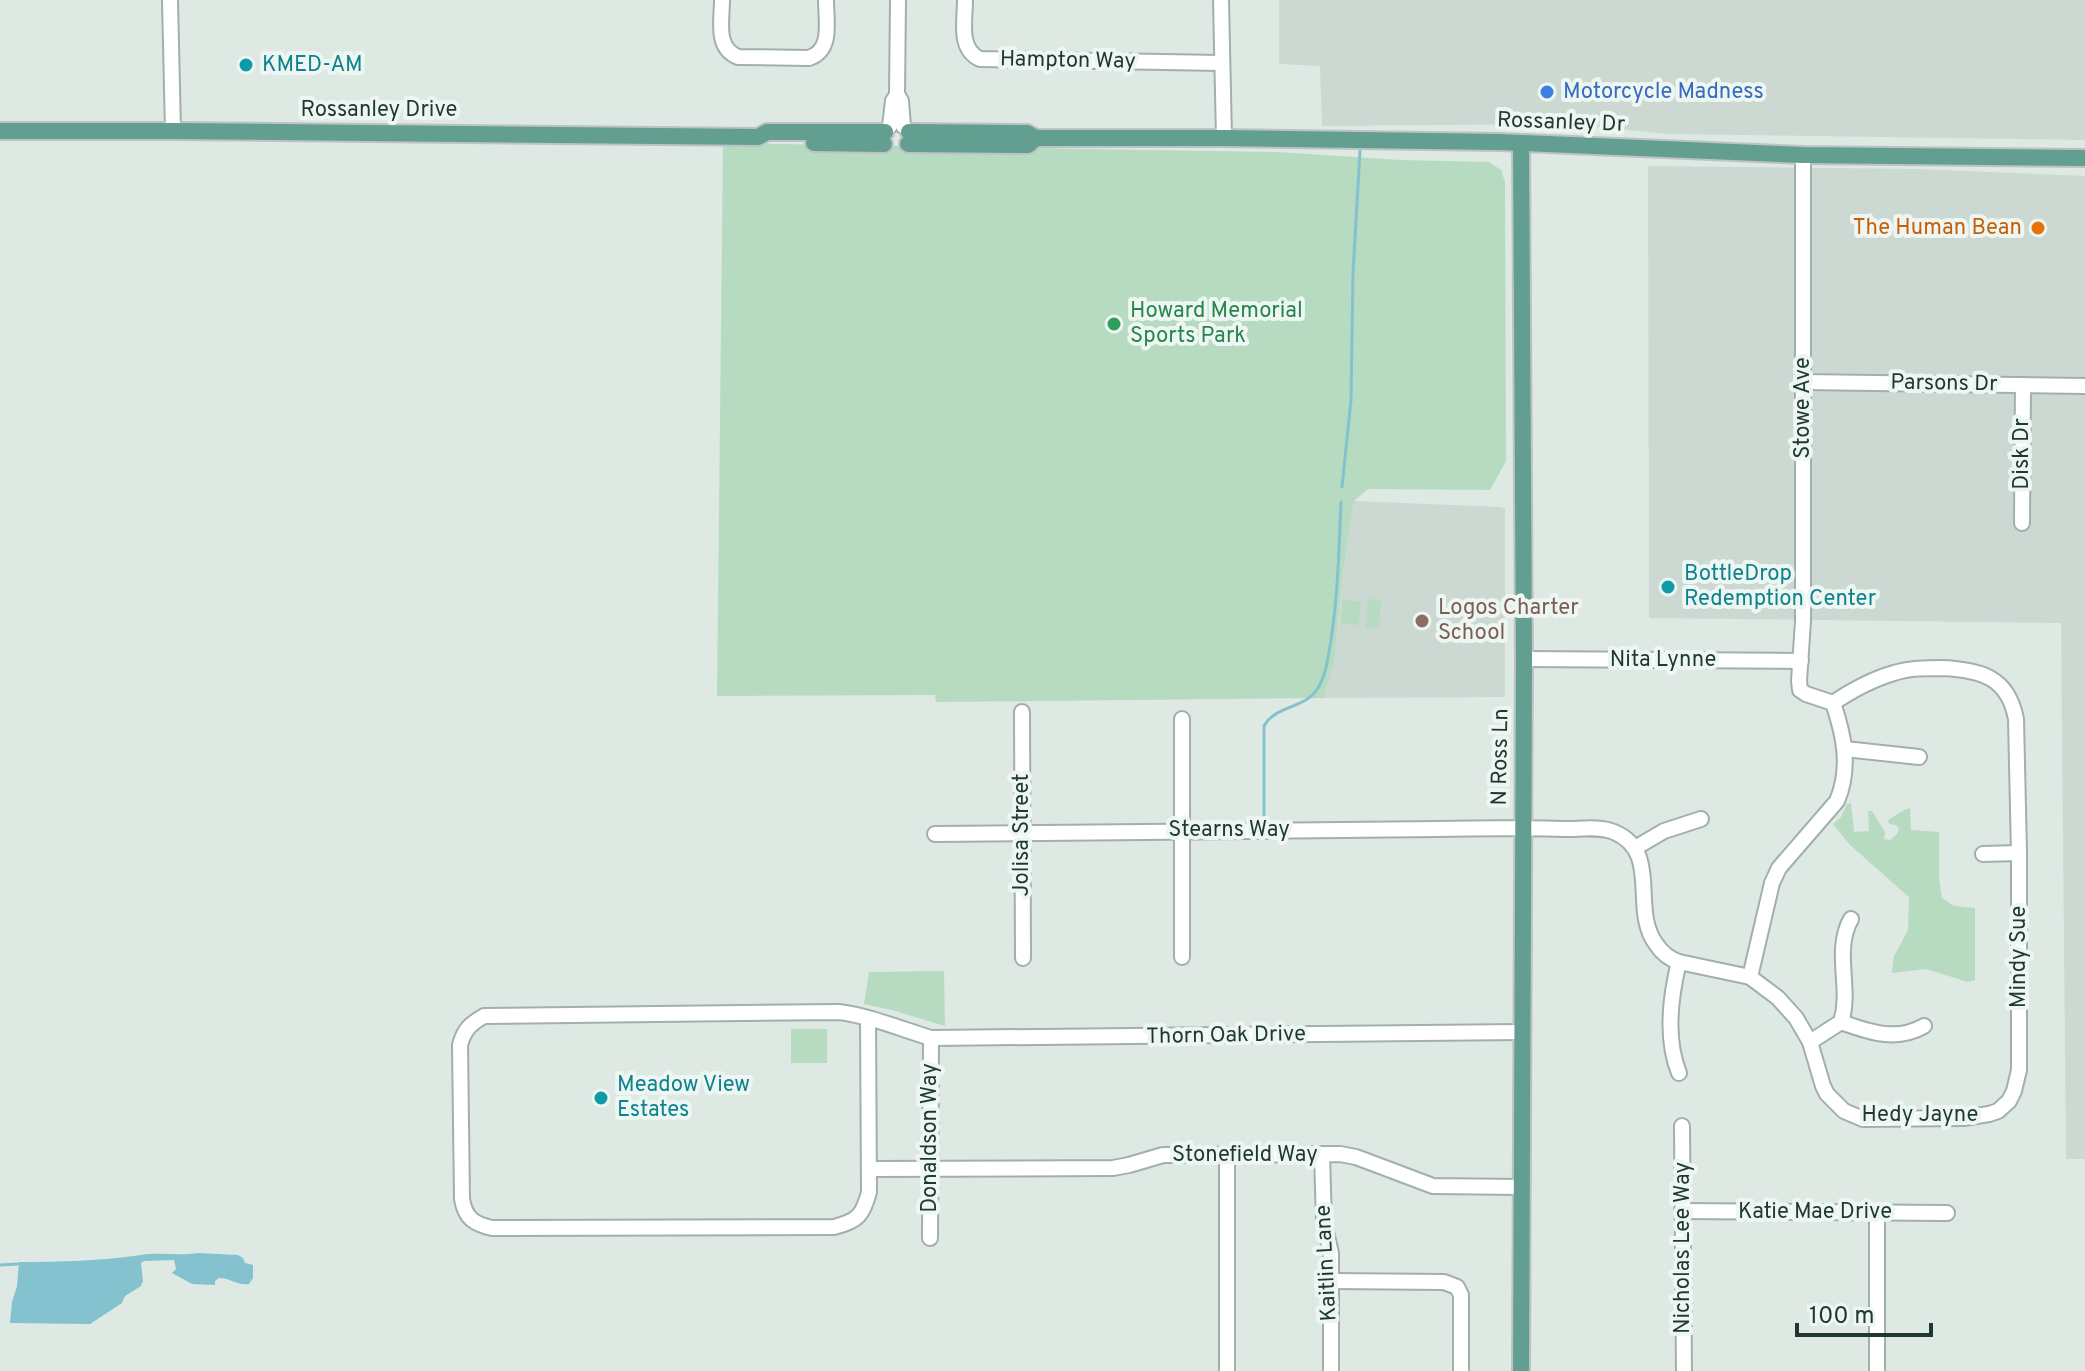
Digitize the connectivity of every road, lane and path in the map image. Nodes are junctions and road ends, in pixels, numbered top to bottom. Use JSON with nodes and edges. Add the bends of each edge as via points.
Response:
{"nodes":[{"id":1,"x":170,"y":0,"type":"edge"},
{"id":2,"x":722,"y":0,"type":"edge"},
{"id":3,"x":826,"y":0,"type":"edge"},
{"id":4,"x":898,"y":0,"type":"edge"},
{"id":5,"x":965,"y":0,"type":"edge"},
{"id":6,"x":1221,"y":0,"type":"edge"},
{"id":7,"x":1221,"y":63,"type":"junction"},
{"id":8,"x":0,"y":131,"type":"edge"},
{"id":9,"x":173,"y":131,"type":"junction"},
{"id":10,"x":896,"y":134,"type":"junction"},
{"id":11,"x":1036,"y":138,"type":"joint"},
{"id":12,"x":1224,"y":138,"type":"junction"},
{"id":13,"x":1521,"y":143,"type":"junction"},
{"id":14,"x":1803,"y":155,"type":"junction"},
{"id":15,"x":2085,"y":158,"type":"edge"},
{"id":16,"x":1803,"y":382,"type":"junction"},
{"id":17,"x":2023,"y":385,"type":"junction"},
{"id":18,"x":2085,"y":386,"type":"edge"},
{"id":19,"x":2022,"y":523,"type":"dead end"},
{"id":20,"x":1524,"y":659,"type":"junction"},
{"id":21,"x":1801,"y":661,"type":"junction"},
{"id":22,"x":1833,"y":703,"type":"junction"},
{"id":23,"x":1022,"y":712,"type":"dead end"},
{"id":24,"x":1182,"y":719,"type":"dead end"},
{"id":25,"x":1845,"y":749,"type":"junction"},
{"id":26,"x":1919,"y":757,"type":"dead end"},
{"id":27,"x":1701,"y":819,"type":"dead end"},
{"id":28,"x":1523,"y":828,"type":"junction"},
{"id":29,"x":1181,"y":831,"type":"junction"},
{"id":30,"x":1021,"y":833,"type":"junction"},
{"id":31,"x":935,"y":834,"type":"dead end"},
{"id":32,"x":1635,"y":848,"type":"junction"},
{"id":33,"x":2019,"y":853,"type":"junction"},
{"id":34,"x":1983,"y":854,"type":"dead end"},
{"id":35,"x":1851,"y":919,"type":"dead end"},
{"id":36,"x":1182,"y":957,"type":"dead end"},
{"id":37,"x":1023,"y":958,"type":"dead end"},
{"id":38,"x":1679,"y":962,"type":"junction"},
{"id":39,"x":1750,"y":977,"type":"junction"},
{"id":40,"x":868,"y":1019,"type":"junction"},
{"id":41,"x":1841,"y":1022,"type":"junction"},
{"id":42,"x":1924,"y":1026,"type":"dead end"},
{"id":43,"x":1521,"y":1032,"type":"junction"},
{"id":44,"x":931,"y":1038,"type":"junction"},
{"id":45,"x":1810,"y":1042,"type":"junction"},
{"id":46,"x":2019,"y":1061,"type":"joint"},
{"id":47,"x":1679,"y":1073,"type":"dead end"},
{"id":48,"x":1682,"y":1126,"type":"dead end"},
{"id":49,"x":1227,"y":1154,"type":"junction"},
{"id":50,"x":1322,"y":1154,"type":"junction"},
{"id":51,"x":930,"y":1168,"type":"junction"},
{"id":52,"x":869,"y":1169,"type":"junction"},
{"id":53,"x":1521,"y":1187,"type":"junction"},
{"id":54,"x":1682,"y":1211,"type":"junction"},
{"id":55,"x":1877,"y":1213,"type":"junction"},
{"id":56,"x":1947,"y":1213,"type":"dead end"},
{"id":57,"x":930,"y":1238,"type":"dead end"},
{"id":58,"x":1331,"y":1281,"type":"junction"},
{"id":59,"x":1227,"y":1371,"type":"edge"},
{"id":60,"x":1331,"y":1371,"type":"edge"},
{"id":61,"x":1461,"y":1371,"type":"edge"},
{"id":62,"x":1521,"y":1371,"type":"edge"},
{"id":63,"x":1684,"y":1371,"type":"edge"},
{"id":64,"x":1877,"y":1371,"type":"edge"}],
"edges":[{"from":1,"to":9,"type":"street"},
{"from":2,"to":3,"type":"street","via":[[723,46],[729,54],[809,58],[824,47]]},
{"from":4,"to":10,"type":"street","via":[[901,101]]},
{"from":5,"to":7,"type":"street","name":"Hampton Way","via":[[965,41],[980,59]]},
{"from":6,"to":7,"type":"street"},
{"from":7,"to":12,"type":"street"},
{"from":8,"to":9,"type":"main road","name":"Rossanley Drive"},
{"from":9,"to":10,"type":"main road","name":"Rossanley Drive"},
{"from":10,"to":11,"type":"main road","name":"Rossanley Drive","via":[[1028,145]]},
{"from":11,"to":12,"type":"main road","name":"Rossanley Dr"},
{"from":12,"to":13,"type":"main road","name":"Rossanley Dr"},
{"from":13,"to":14,"type":"main road","name":"Rossanley Dr"},
{"from":13,"to":20,"type":"main road","name":"N Ross Ln"},
{"from":14,"to":15,"type":"main road","name":"Rossanley Dr"},
{"from":14,"to":16,"type":"street","name":"Stowe Ave"},
{"from":16,"to":17,"type":"street","name":"Parsons Dr"},
{"from":16,"to":21,"type":"street","name":"Stowe Ave"},
{"from":17,"to":18,"type":"street","name":"Parsons Dr"},
{"from":17,"to":19,"type":"street","name":"Disk Dr"},
{"from":20,"to":21,"type":"street","name":"Nita Lynne"},
{"from":20,"to":28,"type":"main road","name":"N Ross Ln"},
{"from":21,"to":22,"type":"street","name":"Stowe Ave","via":[[1800,690]]},
{"from":22,"to":25,"type":"street"},
{"from":22,"to":33,"type":"street","name":"Mindy Sue","via":[[1904,670],[1966,669],[2001,686],[2016,719]]},
{"from":23,"to":30,"type":"street","name":"Jolisa Street"},
{"from":24,"to":29,"type":"street"},
{"from":25,"to":26,"type":"street"},
{"from":25,"to":39,"type":"street","via":[[1837,801],[1772,883]]},
{"from":27,"to":32,"type":"street"},
{"from":28,"to":29,"type":"street","name":"Stearns Way"},
{"from":28,"to":32,"type":"street","via":[[1610,830]]},
{"from":28,"to":43,"type":"main road","name":"N Ross Ln"},
{"from":29,"to":30,"type":"street","name":"Stearns Way"},
{"from":29,"to":36,"type":"street"},
{"from":30,"to":31,"type":"street","name":"Stearns Way"},
{"from":30,"to":37,"type":"street","name":"Jolisa Street"},
{"from":32,"to":38,"type":"street","via":[[1644,875],[1649,933],[1662,952]]},
{"from":33,"to":34,"type":"street"},
{"from":33,"to":46,"type":"street","name":"Mindy Sue"},
{"from":35,"to":41,"type":"street","via":[[1843,939]]},
{"from":38,"to":39,"type":"street","name":"Hedy Jayne"},
{"from":38,"to":47,"type":"street","via":[[1671,1015]]},
{"from":39,"to":45,"type":"street","name":"Hedy Jayne","via":[[1788,1008]]},
{"from":40,"to":44,"type":"street","name":"Thorn Oak Drive"},
{"from":40,"to":52,"type":"street"},
{"from":40,"to":52,"type":"street","name":"Thorn Oak Drive","via":[[839,1012],[495,1015],[471,1023],[460,1045],[462,1199],[470,1220],[480,1226],[834,1227],[860,1216],[869,1192]]},
{"from":41,"to":42,"type":"street","via":[[1890,1035]]},
{"from":41,"to":45,"type":"street"},
{"from":43,"to":44,"type":"street","name":"Thorn Oak Drive"},
{"from":43,"to":53,"type":"main road","name":"N Ross Ln"},
{"from":44,"to":51,"type":"street","name":"Donaldson Way"},
{"from":45,"to":46,"type":"street","name":"Hedy Jayne","via":[[1827,1094],[1844,1111],[1863,1119],[1964,1118],[1998,1111],[2014,1091]]},
{"from":48,"to":54,"type":"street","name":"Nicholas Lee Way"},
{"from":49,"to":50,"type":"street","name":"Stonefield Way"},
{"from":49,"to":51,"type":"street","name":"Stonefield Way","via":[[1163,1155],[1113,1168]]},
{"from":49,"to":59,"type":"street"},
{"from":50,"to":53,"type":"street","name":"Stonefield Way","via":[[1356,1157],[1433,1186]]},
{"from":50,"to":58,"type":"street","name":"Kaitlin Lane"},
{"from":51,"to":52,"type":"street","name":"Stonefield Way"},
{"from":51,"to":57,"type":"street","name":"Donaldson Way"},
{"from":53,"to":62,"type":"main road","name":"N Ross Ln"},
{"from":54,"to":55,"type":"street","name":"Katie Mae Drive"},
{"from":54,"to":63,"type":"street","name":"Nicholas Lee Way"},
{"from":55,"to":56,"type":"street","name":"Katie Mae Drive"},
{"from":55,"to":64,"type":"street"},
{"from":58,"to":60,"type":"street","name":"Kaitlin Lane"},
{"from":58,"to":61,"type":"street","via":[[1444,1282],[1457,1287]]}]}
